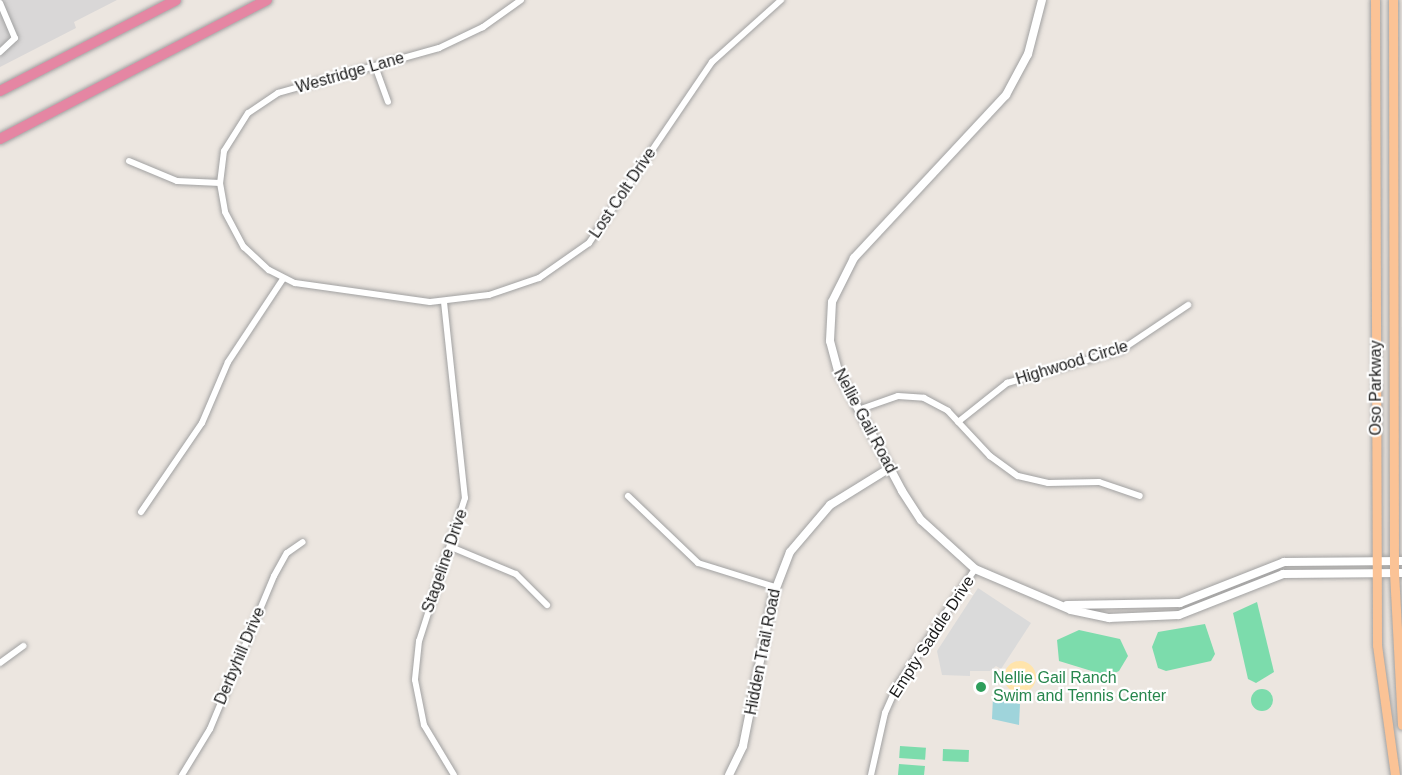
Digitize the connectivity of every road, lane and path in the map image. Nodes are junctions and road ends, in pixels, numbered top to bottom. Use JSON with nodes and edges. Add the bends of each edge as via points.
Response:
{"nodes":[{"id":1,"x":176,"y":0,"type":"edge"},
{"id":2,"x":267,"y":0,"type":"edge"},
{"id":3,"x":521,"y":0,"type":"edge"},
{"id":4,"x":781,"y":0,"type":"edge"},
{"id":5,"x":1042,"y":0,"type":"edge"},
{"id":6,"x":1375,"y":0,"type":"edge"},
{"id":7,"x":1393,"y":0,"type":"edge"},
{"id":8,"x":0,"y":3,"type":"edge"},
{"id":9,"x":0,"y":52,"type":"edge"},
{"id":10,"x":375,"y":66,"type":"junction"},
{"id":11,"x":0,"y":91,"type":"edge"},
{"id":12,"x":388,"y":102,"type":"dead end"},
{"id":13,"x":0,"y":139,"type":"edge"},
{"id":14,"x":129,"y":161,"type":"dead end"},
{"id":15,"x":220,"y":183,"type":"junction"},
{"id":16,"x":283,"y":279,"type":"junction"},
{"id":17,"x":444,"y":302,"type":"junction"},
{"id":18,"x":1188,"y":305,"type":"dead end"},
{"id":19,"x":858,"y":410,"type":"junction"},
{"id":20,"x":958,"y":422,"type":"junction"},
{"id":21,"x":890,"y":468,"type":"junction"},
{"id":22,"x":628,"y":496,"type":"dead end"},
{"id":23,"x":1140,"y":496,"type":"dead end"},
{"id":24,"x":141,"y":512,"type":"dead end"},
{"id":25,"x":303,"y":542,"type":"dead end"},
{"id":26,"x":451,"y":547,"type":"junction"},
{"id":27,"x":1376,"y":560,"type":"junction"},
{"id":28,"x":1398,"y":560,"type":"edge"},
{"id":29,"x":975,"y":569,"type":"junction"},
{"id":30,"x":1376,"y":572,"type":"junction"},
{"id":31,"x":1398,"y":572,"type":"edge"},
{"id":32,"x":775,"y":587,"type":"junction"},
{"id":33,"x":547,"y":605,"type":"dead end"},
{"id":34,"x":1067,"y":605,"type":"junction"},
{"id":35,"x":23,"y":646,"type":"dead end"},
{"id":36,"x":0,"y":663,"type":"edge"},
{"id":37,"x":1402,"y":724,"type":"edge"},
{"id":38,"x":182,"y":775,"type":"edge"},
{"id":39,"x":454,"y":775,"type":"edge"},
{"id":40,"x":729,"y":775,"type":"edge"},
{"id":41,"x":871,"y":775,"type":"edge"},
{"id":42,"x":1395,"y":775,"type":"edge"}],
"edges":[{"from":1,"to":11,"type":"highway"},
{"from":2,"to":13,"type":"highway"},
{"from":3,"to":10,"type":"street","name":"Westridge Lane","via":[[462,38]]},
{"from":4,"to":17,"type":"street","name":"Lost Colt Drive","via":[[712,62],[589,243],[539,278]]},
{"from":5,"to":19,"type":"street","name":"Nellie Gail Road","via":[[1028,54],[1006,95],[865,246],[840,279],[830,313],[830,341]]},
{"from":6,"to":27,"type":"main road","name":"Oso Parkway"},
{"from":7,"to":28,"type":"main road","name":"Oso Parkway"},
{"from":8,"to":9,"type":"street","via":[[15,38]]},
{"from":10,"to":12,"type":"street"},
{"from":10,"to":15,"type":"street","name":"Westridge Lane","via":[[261,103],[236,127],[224,151]]},
{"from":14,"to":15,"type":"street","via":[[177,181]]},
{"from":15,"to":16,"type":"street","name":"Lost Colt Drive","via":[[233,230],[256,259]]},
{"from":16,"to":17,"type":"street","name":"Lost Colt Drive","via":[[326,290]]},
{"from":16,"to":24,"type":"street","via":[[228,362],[202,423]]},
{"from":17,"to":26,"type":"street","name":"Stageline Drive","via":[[448,376],[465,475],[462,515]]},
{"from":18,"to":20,"type":"street","name":"Highwood Circle","via":[[1121,350],[1007,382]]},
{"from":19,"to":20,"type":"street","via":[[911,396],[938,404]]},
{"from":19,"to":21,"type":"street","name":"Nellie Gail Road"},
{"from":20,"to":23,"type":"street","via":[[1018,476],[1048,483],[1099,482]]},
{"from":21,"to":29,"type":"street","name":"Nellie Gail Road","via":[[921,520]]},
{"from":21,"to":32,"type":"street","name":"Hidden Trail Road","via":[[820,515],[790,552]]},
{"from":22,"to":32,"type":"street","via":[[698,563]]},
{"from":25,"to":38,"type":"street","name":"Derbyhill Drive","via":[[287,553],[274,576],[210,729]]},
{"from":26,"to":33,"type":"street","via":[[516,574]]},
{"from":26,"to":39,"type":"street","name":"Stageline Drive","via":[[418,641],[415,680],[424,725]]},
{"from":27,"to":28,"type":"street","name":"Nellie Gail Road"},
{"from":27,"to":30,"type":"main road","name":"Oso Parkway"},
{"from":27,"to":34,"type":"street","name":"Nellie Gail Road","via":[[1284,562],[1220,589],[1156,606]]},
{"from":28,"to":31,"type":"main road","name":"Oso Parkway"},
{"from":29,"to":34,"type":"street","name":"Nellie Gail Road","via":[[1007,586]]},
{"from":29,"to":41,"type":"street","name":"Empty Saddle Drive","via":[[897,687],[885,713]]},
{"from":30,"to":31,"type":"street","name":"Nellie Gail Road"},
{"from":30,"to":34,"type":"street","name":"Nellie Gail Road","via":[[1283,574],[1179,615],[1144,620],[1109,618]]},
{"from":30,"to":42,"type":"main road","name":"Oso Parkway","via":[[1379,674]]},
{"from":31,"to":37,"type":"main road","name":"Oso Parkway"},
{"from":32,"to":40,"type":"street","name":"Hidden Trail Road","via":[[747,732]]},
{"from":35,"to":36,"type":"street"}]}
